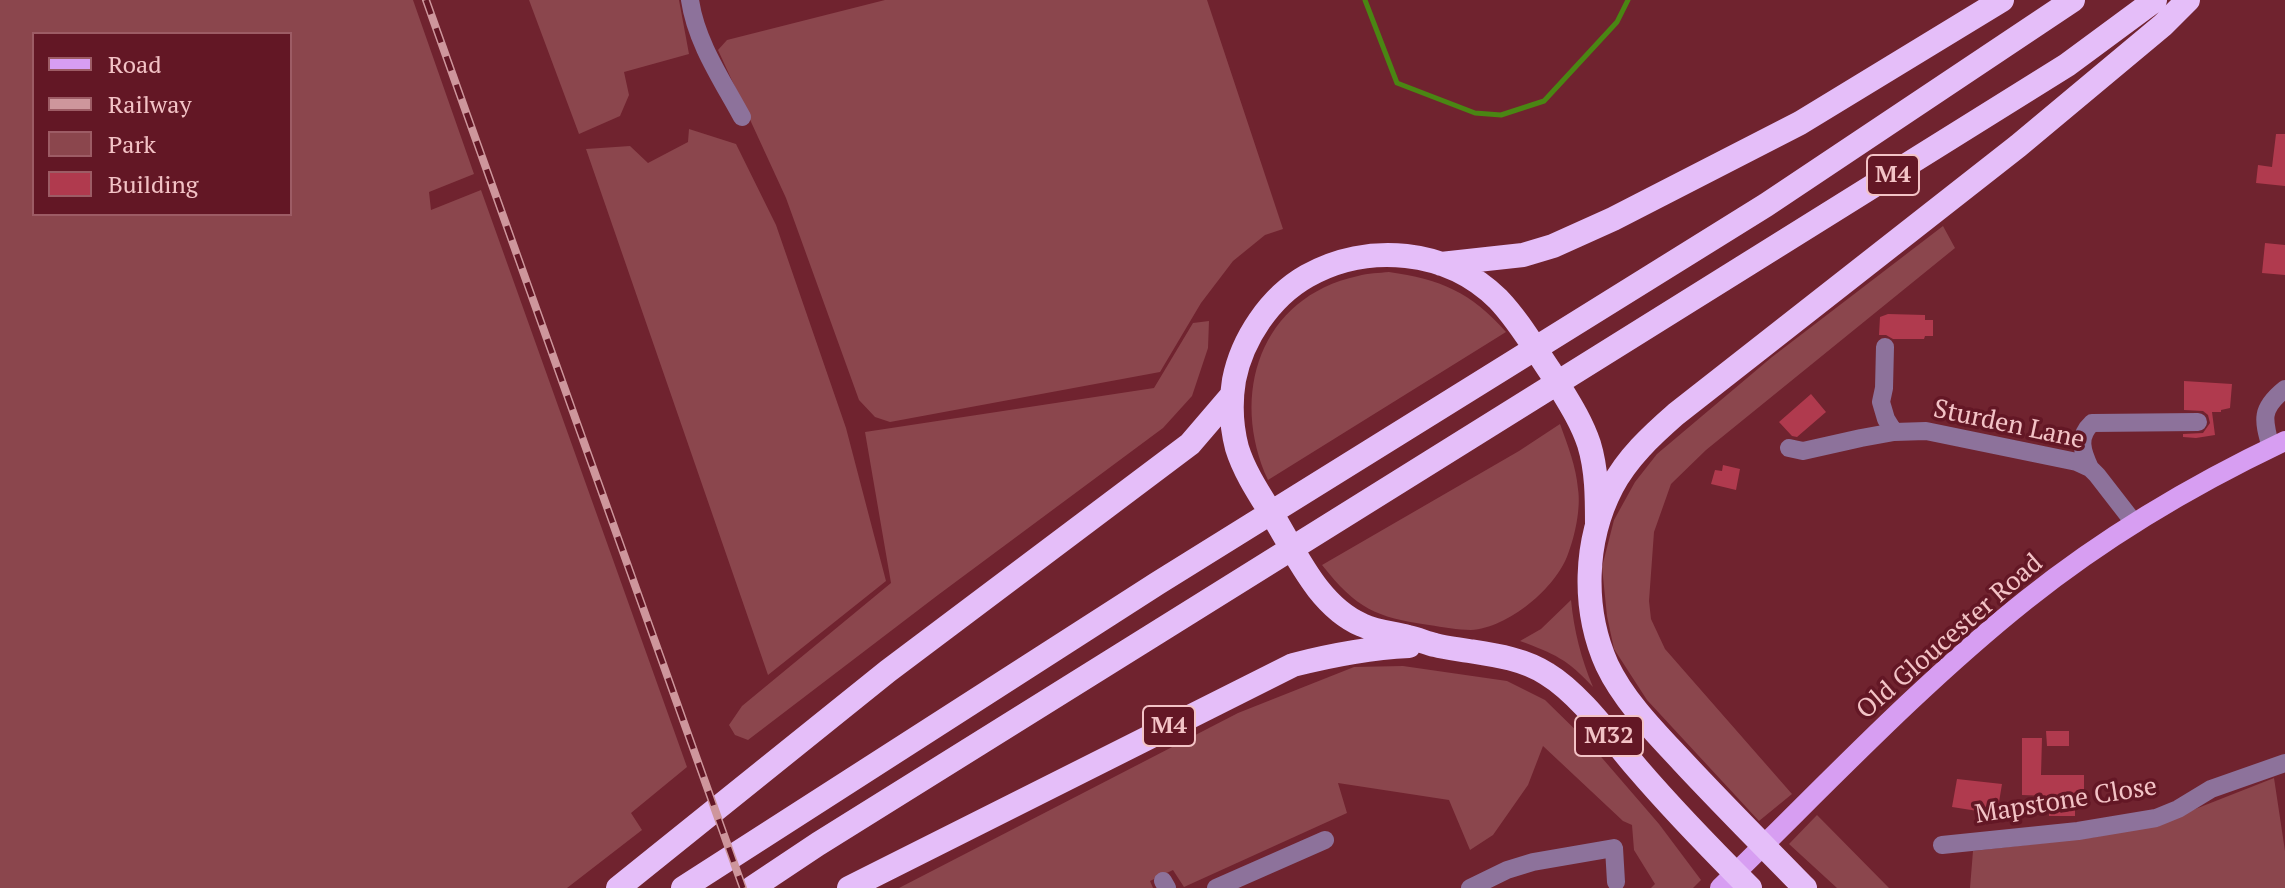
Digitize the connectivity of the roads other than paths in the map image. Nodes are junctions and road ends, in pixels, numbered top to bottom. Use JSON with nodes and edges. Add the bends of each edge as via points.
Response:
{"nodes":[{"id":1,"x":690,"y":0,"type":"edge"},
{"id":2,"x":2002,"y":0,"type":"edge"},
{"id":3,"x":2073,"y":0,"type":"edge"},
{"id":4,"x":2155,"y":0,"type":"edge"},
{"id":5,"x":2188,"y":0,"type":"edge"},
{"id":6,"x":742,"y":117,"type":"dead end"},
{"id":7,"x":1441,"y":264,"type":"junction"},
{"id":8,"x":1885,"y":347,"type":"dead end"},
{"id":9,"x":2285,"y":389,"type":"edge"},
{"id":10,"x":1232,"y":395,"type":"junction"},
{"id":11,"x":2198,"y":422,"type":"dead end"},
{"id":12,"x":1894,"y":432,"type":"junction"},
{"id":13,"x":2278,"y":445,"type":"edge"},
{"id":14,"x":1789,"y":448,"type":"dead end"},
{"id":15,"x":2090,"y":468,"type":"junction"},
{"id":16,"x":2135,"y":524,"type":"junction"},
{"id":17,"x":1597,"y":525,"type":"junction"},
{"id":18,"x":1432,"y":645,"type":"junction"},
{"id":19,"x":2285,"y":763,"type":"edge"},
{"id":20,"x":1325,"y":840,"type":"dead end"},
{"id":21,"x":1942,"y":845,"type":"dead end"},
{"id":22,"x":921,"y":853,"type":"junction"},
{"id":23,"x":1616,"y":882,"type":"dead end"},
{"id":24,"x":618,"y":888,"type":"edge"},
{"id":25,"x":683,"y":888,"type":"edge"},
{"id":26,"x":752,"y":888,"type":"edge"},
{"id":27,"x":849,"y":888,"type":"edge"},
{"id":28,"x":857,"y":888,"type":"edge"},
{"id":29,"x":1216,"y":888,"type":"edge"},
{"id":30,"x":1470,"y":888,"type":"edge"},
{"id":31,"x":1720,"y":888,"type":"edge"},
{"id":32,"x":1750,"y":888,"type":"edge"},
{"id":33,"x":1805,"y":888,"type":"edge"}],
"edges":[{"from":1,"to":6,"type":"street","via":[[700,37]]},
{"from":2,"to":7,"type":"highway","via":[[1800,123],[1613,219],[1523,255]]},
{"from":3,"to":25,"type":"highway","number":"M4","via":[[1766,205]]},
{"from":4,"to":26,"type":"highway","number":"M4","via":[[2067,65]]},
{"from":5,"to":17,"type":"highway","number":"M4","via":[[2006,156],[1657,431],[1612,487]]},
{"from":7,"to":10,"type":"highway","number":"M32","via":[[1405,255],[1369,255],[1327,266],[1296,283],[1262,316],[1236,373]]},
{"from":7,"to":17,"type":"highway","number":"M32","via":[[1476,281],[1517,320],[1577,415],[1597,482]]},
{"from":8,"to":12,"type":"street","via":[[1884,379],[1875,402]]},
{"from":9,"to":13,"type":"street","via":[[2267,405],[2264,419]]},
{"from":10,"to":18,"type":"highway","number":"M32","via":[[1231,419],[1241,459],[1312,580],[1355,622]]},
{"from":10,"to":24,"type":"highway","via":[[1190,444],[899,662]]},
{"from":11,"to":15,"type":"street","via":[[2092,423],[2081,446]]},
{"from":12,"to":14,"type":"street","name":"Sturden Lane","via":[[1803,451]]},
{"from":12,"to":15,"type":"street","name":"Sturden Lane","via":[[1926,431]]},
{"from":13,"to":16,"type":"main road","name":"Old Gloucester Road"},
{"from":15,"to":16,"type":"street","name":"Sturden Lane"},
{"from":16,"to":31,"type":"main road","name":"Old Gloucester Road","via":[[1978,640]]},
{"from":17,"to":33,"type":"highway","number":"M32","via":[[1589,593],[1594,630],[1608,666],[1663,740]]},
{"from":18,"to":22,"type":"highway","number":"M4","via":[[1372,648],[1293,665]]},
{"from":18,"to":32,"type":"highway","number":"M32","via":[[1506,657],[1547,674],[1574,696]]},
{"from":19,"to":21,"type":"street","name":"Mapstone Close","via":[[2211,789],[2156,818]]},
{"from":20,"to":29,"type":"street"},
{"from":22,"to":27,"type":"highway","number":"M4"},
{"from":22,"to":28,"type":"highway","number":"M4"},
{"from":23,"to":30,"type":"street","via":[[1614,848],[1533,862]]}]}
